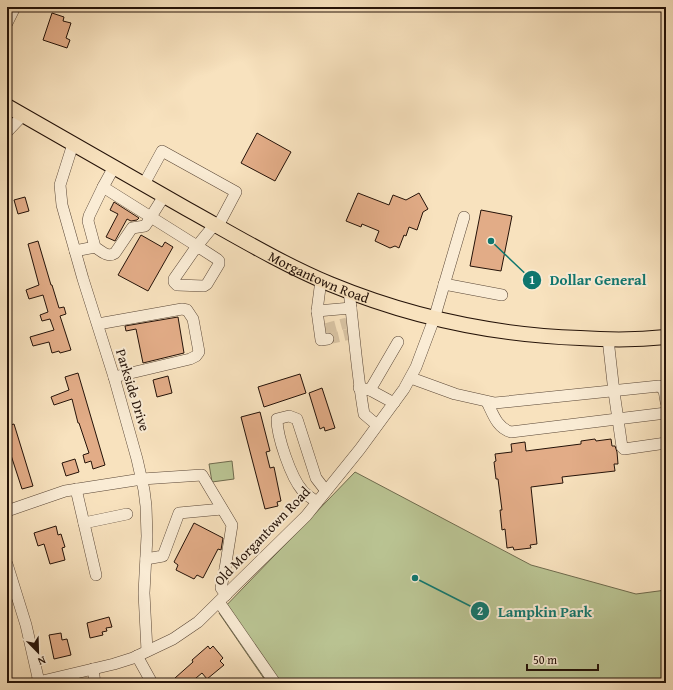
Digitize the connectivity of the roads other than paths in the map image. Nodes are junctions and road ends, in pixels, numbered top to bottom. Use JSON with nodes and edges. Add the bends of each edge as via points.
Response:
{"nodes":[{"id":1,"x":15,"y":7,"type":"edge"},
{"id":2,"x":7,"y":23,"type":"edge"},
{"id":3,"x":7,"y":106,"type":"edge"},
{"id":4,"x":23,"y":115,"type":"junction"},
{"id":5,"x":7,"y":132,"type":"edge"},
{"id":6,"x":73,"y":144,"type":"junction"},
{"id":7,"x":114,"y":167,"type":"junction"},
{"id":8,"x":144,"y":184,"type":"junction"},
{"id":9,"x":103,"y":188,"type":"junction"},
{"id":10,"x":164,"y":196,"type":"junction"},
{"id":11,"x":464,"y":217,"type":"dead end"},
{"id":12,"x":151,"y":218,"type":"junction"},
{"id":13,"x":216,"y":225,"type":"junction"},
{"id":14,"x":95,"y":247,"type":"junction"},
{"id":15,"x":75,"y":251,"type":"junction"},
{"id":16,"x":321,"y":280,"type":"junction"},
{"id":17,"x":444,"y":284,"type":"junction"},
{"id":18,"x":349,"y":291,"type":"junction"},
{"id":19,"x":502,"y":295,"type":"dead end"},
{"id":20,"x":351,"y":308,"type":"junction"},
{"id":21,"x":317,"y":311,"type":"junction"},
{"id":22,"x":434,"y":319,"type":"junction"},
{"id":23,"x":98,"y":324,"type":"junction"},
{"id":24,"x":324,"y":333,"type":"dead end"},
{"id":25,"x":666,"y":337,"type":"edge"},
{"id":26,"x":608,"y":339,"type":"junction"},
{"id":27,"x":398,"y":342,"type":"dead end"},
{"id":28,"x":114,"y":377,"type":"junction"},
{"id":29,"x":411,"y":378,"type":"junction"},
{"id":30,"x":365,"y":389,"type":"junction"},
{"id":31,"x":614,"y":392,"type":"junction"},
{"id":32,"x":487,"y":402,"type":"junction"},
{"id":33,"x":666,"y":402,"type":"edge"},
{"id":34,"x":394,"y":403,"type":"junction"},
{"id":35,"x":666,"y":413,"type":"edge"},
{"id":36,"x":618,"y":419,"type":"junction"},
{"id":37,"x":377,"y":425,"type":"junction"},
{"id":38,"x":666,"y":443,"type":"edge"},
{"id":39,"x":142,"y":478,"type":"junction"},
{"id":40,"x":76,"y":489,"type":"junction"},
{"id":41,"x":326,"y":491,"type":"junction"},
{"id":42,"x":317,"y":502,"type":"junction"},
{"id":43,"x":222,"y":509,"type":"junction"},
{"id":44,"x":7,"y":511,"type":"edge"},
{"id":45,"x":127,"y":514,"type":"dead end"},
{"id":46,"x":84,"y":523,"type":"junction"},
{"id":47,"x":146,"y":559,"type":"junction"},
{"id":48,"x":7,"y":564,"type":"edge"},
{"id":49,"x":96,"y":575,"type":"dead end"},
{"id":50,"x":222,"y":598,"type":"junction"},
{"id":51,"x":147,"y":652,"type":"junction"},
{"id":52,"x":137,"y":656,"type":"junction"},
{"id":53,"x":93,"y":669,"type":"junction"},
{"id":54,"x":37,"y":682,"type":"edge"},
{"id":55,"x":95,"y":683,"type":"edge"},
{"id":56,"x":152,"y":683,"type":"edge"},
{"id":57,"x":275,"y":683,"type":"edge"}],
"edges":[{"from":1,"to":2,"type":"street"},
{"from":3,"to":4,"type":"main road","name":"Morgantown Road"},
{"from":4,"to":5,"type":"street"},
{"from":4,"to":6,"type":"main road","name":"Morgantown Road"},
{"from":6,"to":7,"type":"main road","name":"Morgantown Road"},
{"from":6,"to":15,"type":"street","name":"Parkside Drive","via":[[60,191]]},
{"from":7,"to":8,"type":"main road","name":"Morgantown Road"},
{"from":7,"to":9,"type":"street"},
{"from":8,"to":10,"type":"main road","name":"Morgantown Road"},
{"from":8,"to":13,"type":"street","via":[[162,151],[236,192]]},
{"from":9,"to":12,"type":"street"},
{"from":9,"to":14,"type":"street","via":[[88,220]]},
{"from":10,"to":12,"type":"street"},
{"from":10,"to":13,"type":"main road","name":"Morgantown Road"},
{"from":11,"to":17,"type":"street","name":"Old Morgantown Road"},
{"from":12,"to":13,"type":"street","via":[[197,246]]},
{"from":12,"to":14,"type":"street","via":[[144,226],[132,228],[112,255]]},
{"from":13,"to":16,"type":"main road","name":"Morgantown Road"},
{"from":14,"to":15,"type":"street"},
{"from":15,"to":23,"type":"street","name":"Parkside Drive"},
{"from":16,"to":18,"type":"main road","name":"Morgantown Road"},
{"from":16,"to":21,"type":"street"},
{"from":17,"to":19,"type":"street"},
{"from":17,"to":22,"type":"street","name":"Old Morgantown Road"},
{"from":18,"to":20,"type":"street"},
{"from":18,"to":22,"type":"main road","name":"Morgantown Road"},
{"from":20,"to":21,"type":"street"},
{"from":20,"to":30,"type":"street","via":[[351,328]]},
{"from":21,"to":24,"type":"street"},
{"from":22,"to":26,"type":"main road","name":"Morgantown Road","via":[[524,334]]},
{"from":22,"to":29,"type":"street","name":"Old Morgantown Road"},
{"from":23,"to":28,"type":"street","name":"Parkside Drive"},
{"from":23,"to":28,"type":"street","via":[[182,309],[187,310],[193,319],[199,352],[196,356]]},
{"from":25,"to":26,"type":"main road","name":"Morgantown Road"},
{"from":26,"to":31,"type":"street"},
{"from":27,"to":30,"type":"street"},
{"from":28,"to":39,"type":"street","name":"Parkside Drive"},
{"from":29,"to":32,"type":"street","via":[[454,394]]},
{"from":29,"to":34,"type":"street","name":"Old Morgantown Road"},
{"from":30,"to":34,"type":"street"},
{"from":30,"to":37,"type":"street","via":[[364,414]]},
{"from":31,"to":32,"type":"street","via":[[506,403]]},
{"from":31,"to":33,"type":"street","via":[[659,386],[664,390]]},
{"from":31,"to":36,"type":"street"},
{"from":32,"to":36,"type":"street","via":[[495,420],[511,432]]},
{"from":34,"to":37,"type":"street","name":"Old Morgantown Road"},
{"from":35,"to":36,"type":"street"},
{"from":36,"to":38,"type":"street","via":[[624,449]]},
{"from":37,"to":41,"type":"street","name":"Old Morgantown Road"},
{"from":39,"to":40,"type":"street"},
{"from":39,"to":43,"type":"street","via":[[202,475]]},
{"from":39,"to":47,"type":"street","name":"Parkside Drive","via":[[146,506]]},
{"from":40,"to":44,"type":"street"},
{"from":40,"to":46,"type":"street"},
{"from":41,"to":42,"type":"street","name":"Old Morgantown Road"},
{"from":41,"to":42,"type":"street","via":[[316,478],[297,419],[289,416],[277,419],[277,428],[290,468],[302,490]]},
{"from":42,"to":50,"type":"street","name":"Old Morgantown Road","via":[[285,538]]},
{"from":43,"to":47,"type":"street","via":[[179,513],[163,556]]},
{"from":43,"to":50,"type":"street","via":[[232,525],[221,588]]},
{"from":45,"to":46,"type":"street"},
{"from":46,"to":49,"type":"street"},
{"from":47,"to":51,"type":"street","name":"Parkside Drive","via":[[144,592]]},
{"from":48,"to":54,"type":"street","via":[[26,624]]},
{"from":50,"to":51,"type":"street","name":"Old Morgantown Road","via":[[187,631]]},
{"from":50,"to":57,"type":"street"},
{"from":51,"to":52,"type":"street","name":"Old Morgantown Road"},
{"from":52,"to":53,"type":"street","name":"Old Morgantown Road"},
{"from":52,"to":56,"type":"street"},
{"from":53,"to":54,"type":"street","name":"Old Morgantown Road"},
{"from":53,"to":55,"type":"street"}]}
